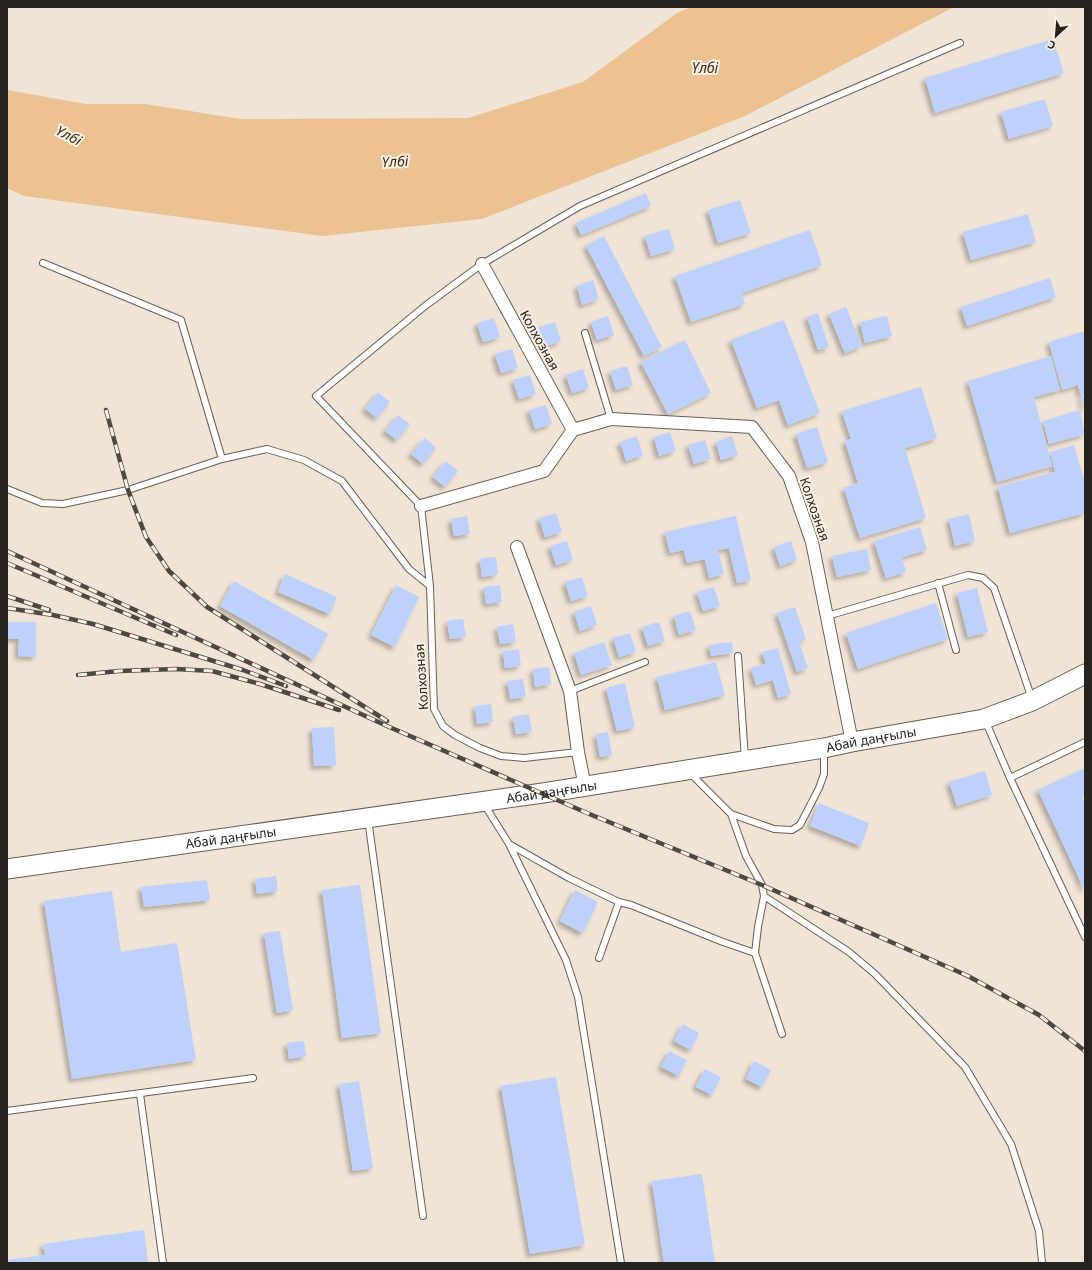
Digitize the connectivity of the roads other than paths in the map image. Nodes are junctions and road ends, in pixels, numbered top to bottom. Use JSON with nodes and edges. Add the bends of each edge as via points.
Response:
{"nodes":[{"id":1,"x":960,"y":42,"type":"dead end"},
{"id":2,"x":43,"y":263,"type":"dead end"},
{"id":3,"x":482,"y":264,"type":"junction"},
{"id":4,"x":585,"y":333,"type":"dead end"},
{"id":5,"x":611,"y":419,"type":"junction"},
{"id":6,"x":573,"y":430,"type":"junction"},
{"id":7,"x":222,"y":459,"type":"junction"},
{"id":8,"x":7,"y":489,"type":"edge"},
{"id":9,"x":421,"y":506,"type":"junction"},
{"id":10,"x":517,"y":547,"type":"dead end"},
{"id":11,"x":938,"y":583,"type":"junction"},
{"id":12,"x":430,"y":586,"type":"junction"},
{"id":13,"x":827,"y":616,"type":"junction"},
{"id":14,"x":956,"y":650,"type":"dead end"},
{"id":15,"x":738,"y":656,"type":"dead end"},
{"id":16,"x":645,"y":662,"type":"dead end"},
{"id":17,"x":1085,"y":674,"type":"edge"},
{"id":18,"x":570,"y":691,"type":"junction"},
{"id":19,"x":1032,"y":700,"type":"junction"},
{"id":20,"x":984,"y":718,"type":"junction"},
{"id":21,"x":852,"y":742,"type":"junction"},
{"id":22,"x":1085,"y":742,"type":"edge"},
{"id":23,"x":824,"y":748,"type":"junction"},
{"id":24,"x":578,"y":752,"type":"junction"},
{"id":25,"x":745,"y":761,"type":"junction"},
{"id":26,"x":687,"y":770,"type":"junction"},
{"id":27,"x":1010,"y":778,"type":"junction"},
{"id":28,"x":585,"y":787,"type":"junction"},
{"id":29,"x":482,"y":801,"type":"junction"},
{"id":30,"x":731,"y":814,"type":"junction"},
{"id":31,"x":368,"y":818,"type":"junction"},
{"id":32,"x":509,"y":844,"type":"junction"},
{"id":33,"x":7,"y":869,"type":"edge"},
{"id":34,"x":764,"y":896,"type":"junction"},
{"id":35,"x":619,"y":902,"type":"junction"},
{"id":36,"x":1085,"y":937,"type":"edge"},
{"id":37,"x":755,"y":953,"type":"junction"},
{"id":38,"x":599,"y":958,"type":"dead end"},
{"id":39,"x":782,"y":1034,"type":"dead end"},
{"id":40,"x":253,"y":1078,"type":"dead end"},
{"id":41,"x":140,"y":1094,"type":"junction"},
{"id":42,"x":7,"y":1111,"type":"edge"},
{"id":43,"x":423,"y":1216,"type":"dead end"},
{"id":44,"x":163,"y":1263,"type":"edge"},
{"id":45,"x":621,"y":1263,"type":"edge"},
{"id":46,"x":1042,"y":1263,"type":"edge"}],
"edges":[{"from":1,"to":3,"type":"lane","via":[[580,206]]},
{"from":2,"to":7,"type":"lane","via":[[181,320]]},
{"from":3,"to":6,"type":"street","name":"Колхозная"},
{"from":3,"to":9,"type":"lane","via":[[316,396]]},
{"from":4,"to":5,"type":"lane"},
{"from":5,"to":6,"type":"street","name":"Колхозная"},
{"from":5,"to":13,"type":"street","name":"Колхозная","via":[[752,426],[789,476],[812,542]]},
{"from":6,"to":9,"type":"street","via":[[544,471]]},
{"from":7,"to":8,"type":"lane","via":[[128,490],[63,504],[42,503]]},
{"from":7,"to":12,"type":"lane","via":[[267,449],[304,460],[342,481],[409,569]]},
{"from":9,"to":12,"type":"lane","name":"Колхозная"},
{"from":10,"to":18,"type":"street"},
{"from":11,"to":13,"type":"lane"},
{"from":11,"to":14,"type":"lane"},
{"from":11,"to":19,"type":"lane","via":[[968,574],[984,578],[994,588]]},
{"from":12,"to":24,"type":"lane","name":"Колхозная","via":[[434,709],[443,726],[454,735],[501,756],[524,758]]},
{"from":13,"to":21,"type":"street","name":"Колхозная"},
{"from":15,"to":25,"type":"lane"},
{"from":16,"to":18,"type":"lane"},
{"from":17,"to":19,"type":"main road","name":"Абай даңғылы"},
{"from":18,"to":24,"type":"street"},
{"from":19,"to":20,"type":"main road","name":"Абай даңғылы"},
{"from":20,"to":21,"type":"main road","name":"Абай даңғылы"},
{"from":20,"to":27,"type":"lane"},
{"from":21,"to":23,"type":"main road","name":"Абай даңғылы"},
{"from":22,"to":27,"type":"lane"},
{"from":23,"to":25,"type":"main road","name":"Абай даңғылы"},
{"from":23,"to":30,"type":"lane","via":[[824,774],[819,788],[800,824],[792,830],[774,829]]},
{"from":24,"to":28,"type":"street"},
{"from":25,"to":26,"type":"main road","name":"Абай даңғылы"},
{"from":26,"to":28,"type":"main road","name":"Абай даңғылы"},
{"from":26,"to":30,"type":"lane"},
{"from":27,"to":36,"type":"lane"},
{"from":28,"to":29,"type":"main road","name":"Абай даңғылы"},
{"from":29,"to":31,"type":"main road","name":"Абай даңғылы"},
{"from":29,"to":32,"type":"lane"},
{"from":30,"to":34,"type":"lane","via":[[746,856],[762,885]]},
{"from":31,"to":33,"type":"main road","name":"Абай даңғылы"},
{"from":31,"to":43,"type":"lane"},
{"from":32,"to":35,"type":"lane","via":[[569,878]]},
{"from":32,"to":45,"type":"lane","via":[[566,960],[578,997]]},
{"from":34,"to":37,"type":"lane"},
{"from":34,"to":46,"type":"lane","via":[[849,952],[875,974],[965,1067],[1011,1144],[1039,1231]]},
{"from":35,"to":37,"type":"lane"},
{"from":35,"to":38,"type":"lane"},
{"from":37,"to":39,"type":"lane"},
{"from":40,"to":41,"type":"lane"},
{"from":41,"to":42,"type":"lane"},
{"from":41,"to":44,"type":"lane"}]}
